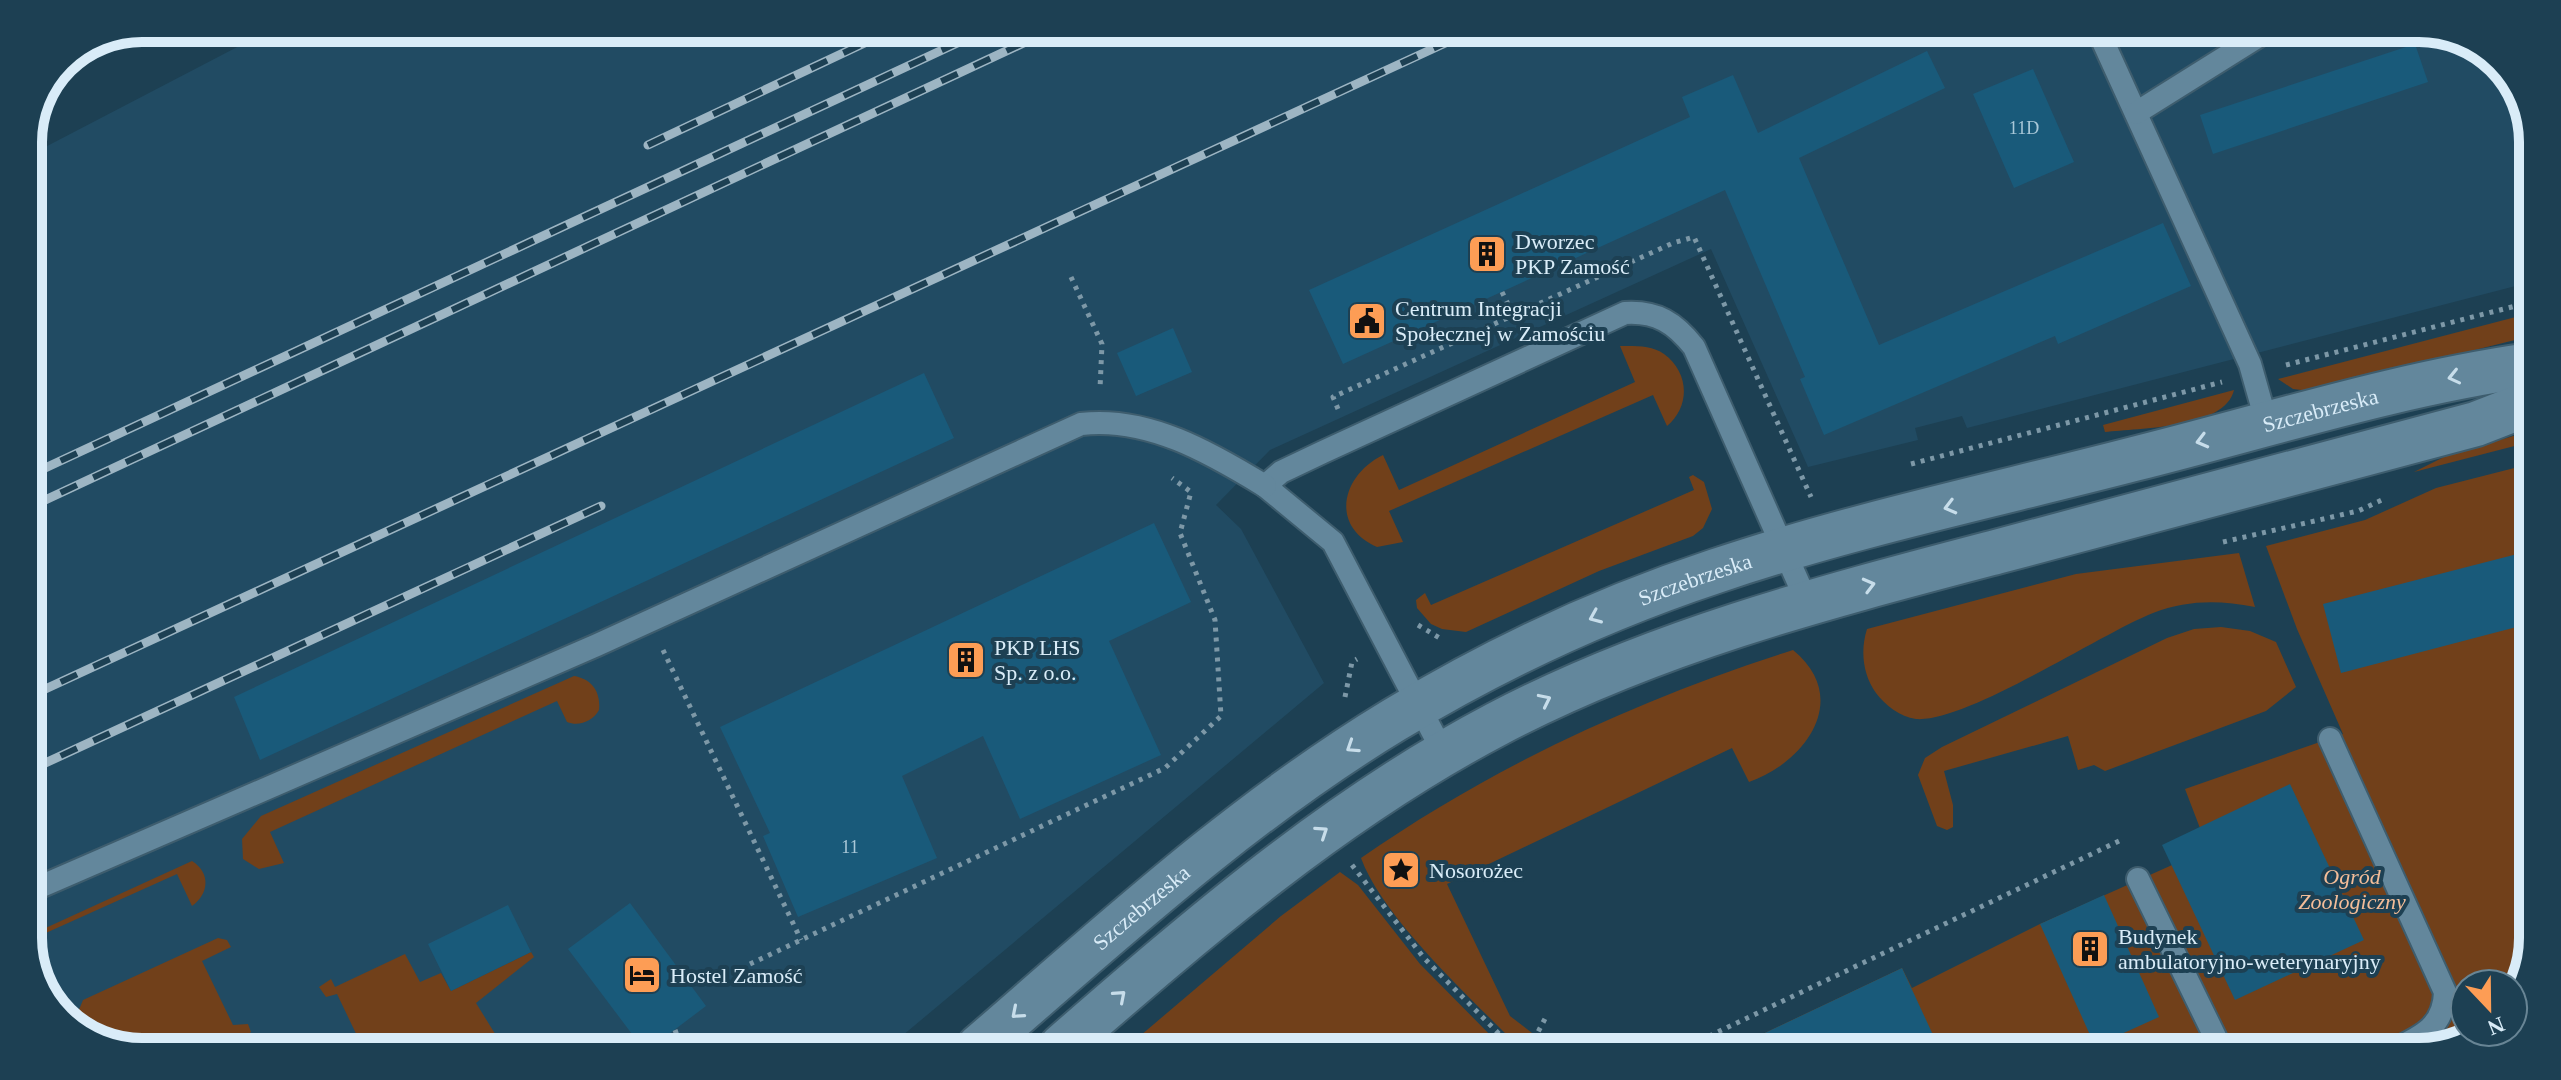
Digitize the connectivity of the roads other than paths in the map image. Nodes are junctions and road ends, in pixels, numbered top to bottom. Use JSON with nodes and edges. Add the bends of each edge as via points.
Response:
{"nodes":[{"id":1,"x":2103,"y":42,"type":"edge"},
{"id":2,"x":2249,"y":42,"type":"edge"},
{"id":3,"x":2136,"y":113,"type":"junction"},
{"id":4,"x":2519,"y":366,"type":"edge"},
{"id":5,"x":2519,"y":407,"type":"edge"},
{"id":6,"x":2267,"y":424,"type":"junction"},
{"id":7,"x":1265,"y":486,"type":"junction"},
{"id":8,"x":1784,"y":551,"type":"junction"},
{"id":9,"x":1807,"y":602,"type":"junction"},
{"id":10,"x":1418,"y":706,"type":"junction"},
{"id":11,"x":2330,"y":739,"type":"dead end"},
{"id":12,"x":1444,"y":754,"type":"junction"},
{"id":13,"x":2138,"y":879,"type":"dead end"},
{"id":14,"x":42,"y":886,"type":"edge"},
{"id":15,"x":990,"y":1038,"type":"edge"},
{"id":16,"x":1072,"y":1038,"type":"edge"},
{"id":17,"x":2216,"y":1038,"type":"edge"},
{"id":18,"x":2415,"y":1038,"type":"edge"}],
"edges":[{"from":1,"to":3,"type":"lane"},
{"from":2,"to":3,"type":"lane"},
{"from":3,"to":6,"type":"lane","via":[[2253,374]]},
{"from":4,"to":6,"type":"street","name":"Szczebrzeska","one_way":true,"via":[[2464,374]]},
{"from":9,"to":5,"type":"street","one_way":true,"via":[[2461,429]]},
{"from":6,"to":8,"type":"street","name":"Szczebrzeska","one_way":true},
{"from":7,"to":8,"type":"lane","via":[[1281,472],[1473,382],[1625,313],[1641,312],[1668,321],[1694,347]]},
{"from":7,"to":10,"type":"lane","via":[[1333,542]]},
{"from":7,"to":14,"type":"lane","via":[[1187,442],[1099,422],[1061,431],[597,645]]},
{"from":8,"to":9,"type":"lane"},
{"from":8,"to":10,"type":"street","name":"Szczebrzeska","one_way":true,"via":[[1614,609],[1540,641]]},
{"from":12,"to":9,"type":"street","one_way":true,"via":[[1611,670]]},
{"from":10,"to":12,"type":"lane"},
{"from":10,"to":15,"type":"street","name":"Szczebrzeska","one_way":true,"via":[[1317,769],[1227,835]]},
{"from":11,"to":18,"type":"lane","via":[[2445,992],[2435,1027]]},
{"from":16,"to":12,"type":"street","one_way":true,"via":[[1268,870]]},
{"from":13,"to":17,"type":"lane"}]}
